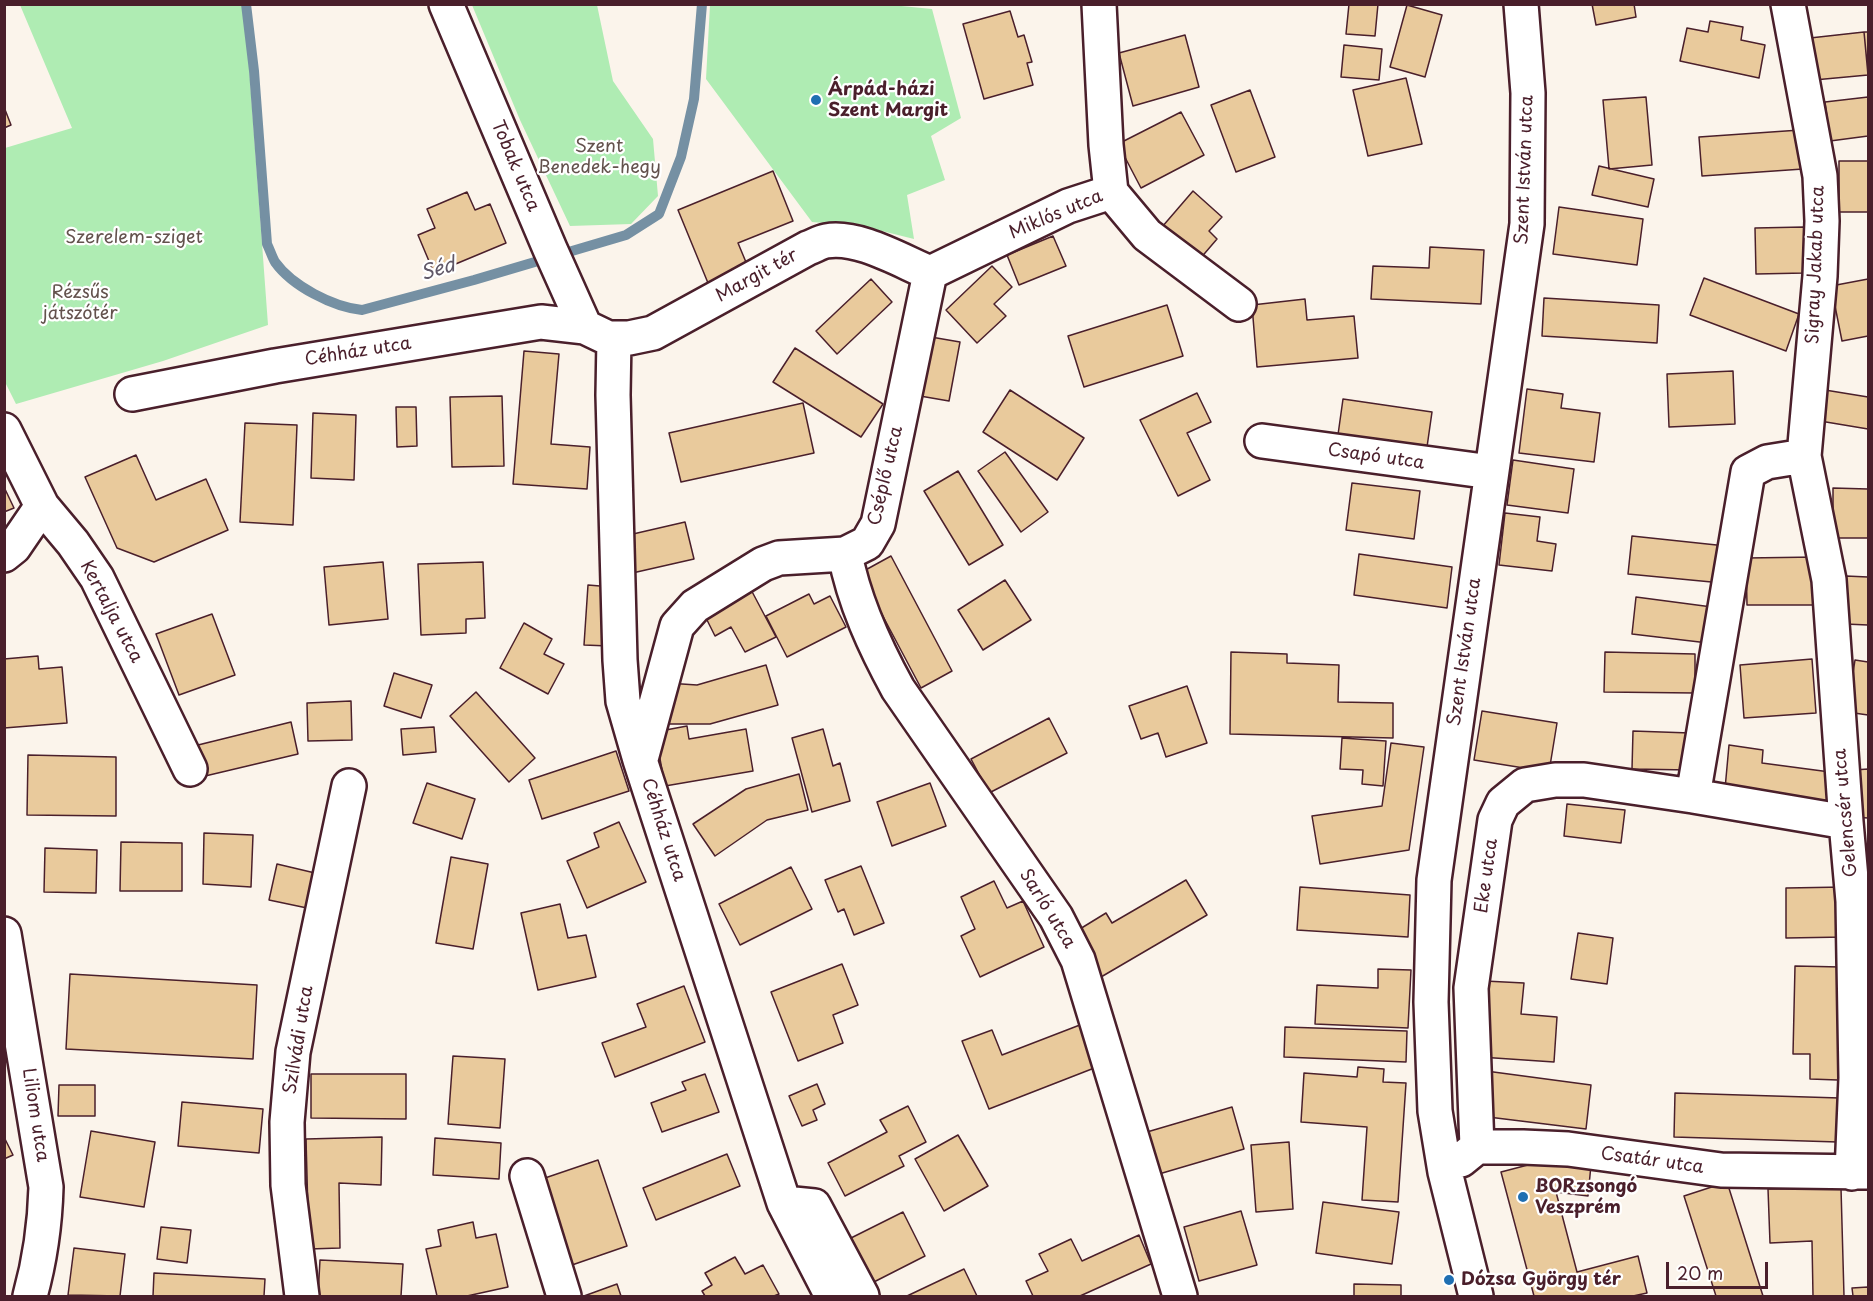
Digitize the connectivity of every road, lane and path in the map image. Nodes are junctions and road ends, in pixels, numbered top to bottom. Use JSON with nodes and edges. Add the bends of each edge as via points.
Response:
{"nodes":[{"id":1,"x":446,"y":4,"type":"edge"},
{"id":2,"x":1099,"y":4,"type":"edge"},
{"id":3,"x":1521,"y":4,"type":"edge"},
{"id":4,"x":1788,"y":4,"type":"edge"},
{"id":5,"x":1111,"y":192,"type":"junction"},
{"id":6,"x":930,"y":273,"type":"junction"},
{"id":7,"x":1239,"y":304,"type":"dead end"},
{"id":8,"x":600,"y":333,"type":"junction"},
{"id":9,"x":132,"y":394,"type":"dead end"},
{"id":10,"x":4,"y":430,"type":"edge"},
{"id":11,"x":1262,"y":441,"type":"dead end"},
{"id":12,"x":1804,"y":456,"type":"junction"},
{"id":13,"x":1491,"y":472,"type":"junction"},
{"id":14,"x":42,"y":506,"type":"junction"},
{"id":15,"x":845,"y":554,"type":"junction"},
{"id":16,"x":4,"y":555,"type":"edge"},
{"id":17,"x":640,"y":760,"type":"junction"},
{"id":18,"x":190,"y":769,"type":"dead end"},
{"id":19,"x":349,"y":786,"type":"dead end"},
{"id":20,"x":1693,"y":796,"type":"junction"},
{"id":21,"x":1846,"y":822,"type":"junction"},
{"id":22,"x":4,"y":934,"type":"edge"},
{"id":23,"x":1477,"y":1147,"type":"junction"},
{"id":24,"x":1445,"y":1172,"type":"junction"},
{"id":25,"x":1860,"y":1172,"type":"edge"},
{"id":26,"x":527,"y":1176,"type":"dead end"},
{"id":27,"x":784,"y":1203,"type":"junction"},
{"id":28,"x":30,"y":1296,"type":"edge"},
{"id":29,"x":302,"y":1296,"type":"edge"},
{"id":30,"x":564,"y":1296,"type":"edge"},
{"id":31,"x":832,"y":1296,"type":"edge"},
{"id":32,"x":862,"y":1296,"type":"edge"},
{"id":33,"x":1180,"y":1296,"type":"edge"},
{"id":34,"x":1476,"y":1296,"type":"edge"}],
"edges":[{"from":1,"to":8,"type":"street","name":"Tobak utca","via":[[550,249],[567,284]]},
{"from":2,"to":5,"type":"street","name":"Miklós utca"},
{"from":3,"to":13,"type":"street","name":"Szent István utca","via":[[1528,93],[1527,224]]},
{"from":4,"to":12,"type":"street","name":"Sigray Jakab utca","via":[[1820,176],[1822,221]]},
{"from":5,"to":6,"type":"street","name":"Miklós utca","via":[[1068,206]]},
{"from":5,"to":7,"type":"street","via":[[1147,235]]},
{"from":6,"to":8,"type":"street","name":"Margit tér","via":[[866,246],[845,240],[825,241],[653,333],[629,338]]},
{"from":6,"to":15,"type":"street","name":"Cséplő utca","via":[[878,524],[867,543]]},
{"from":8,"to":9,"type":"street","name":"Céhház utca","via":[[541,322]]},
{"from":8,"to":17,"type":"street","name":"Céhház utca","via":[[613,395],[623,701]]},
{"from":10,"to":14,"type":"street","name":"Kertalja utca"},
{"from":11,"to":13,"type":"street","name":"Csapó utca"},
{"from":12,"to":20,"type":"street","via":[[1767,462],[1748,472]]},
{"from":12,"to":21,"type":"street","name":"Gelencsér utca","via":[[1829,580]]},
{"from":13,"to":24,"type":"street","name":"Szent István utca","via":[[1434,880],[1431,1002],[1435,1111]]},
{"from":14,"to":16,"type":"street","via":[[15,547]]},
{"from":14,"to":18,"type":"street","name":"Kertalja utca","via":[[98,578]]},
{"from":15,"to":17,"type":"street","name":"Cséplő utca","via":[[779,558],[694,606],[677,626]]},
{"from":15,"to":33,"type":"street","name":"Sarló utca","via":[[849,577],[878,651],[898,689],[1056,917],[1078,960]]},
{"from":17,"to":27,"type":"street","name":"Céhház utca"},
{"from":19,"to":29,"type":"street","name":"Szilvádi utca","via":[[293,1052],[287,1122],[288,1185]]},
{"from":20,"to":21,"type":"street","name":"Eke utca"},
{"from":20,"to":23,"type":"street","name":"Eke utca","via":[[1584,780],[1555,780],[1525,785],[1503,802],[1495,820],[1471,988]]},
{"from":21,"to":25,"type":"street","name":"Gelencsér utca","via":[[1853,901]]},
{"from":22,"to":28,"type":"street","name":"Liliom utca","via":[[46,1187],[45,1226]]},
{"from":23,"to":24,"type":"street"},
{"from":23,"to":25,"type":"street","name":"Csatár utca","via":[[1568,1149],[1721,1170]]},
{"from":24,"to":34,"type":"street","name":"Szent István utca"},
{"from":26,"to":30,"type":"street"},
{"from":27,"to":31,"type":"street","name":"Céhház utca"},
{"from":27,"to":32,"type":"street","via":[[814,1206]]}]}
